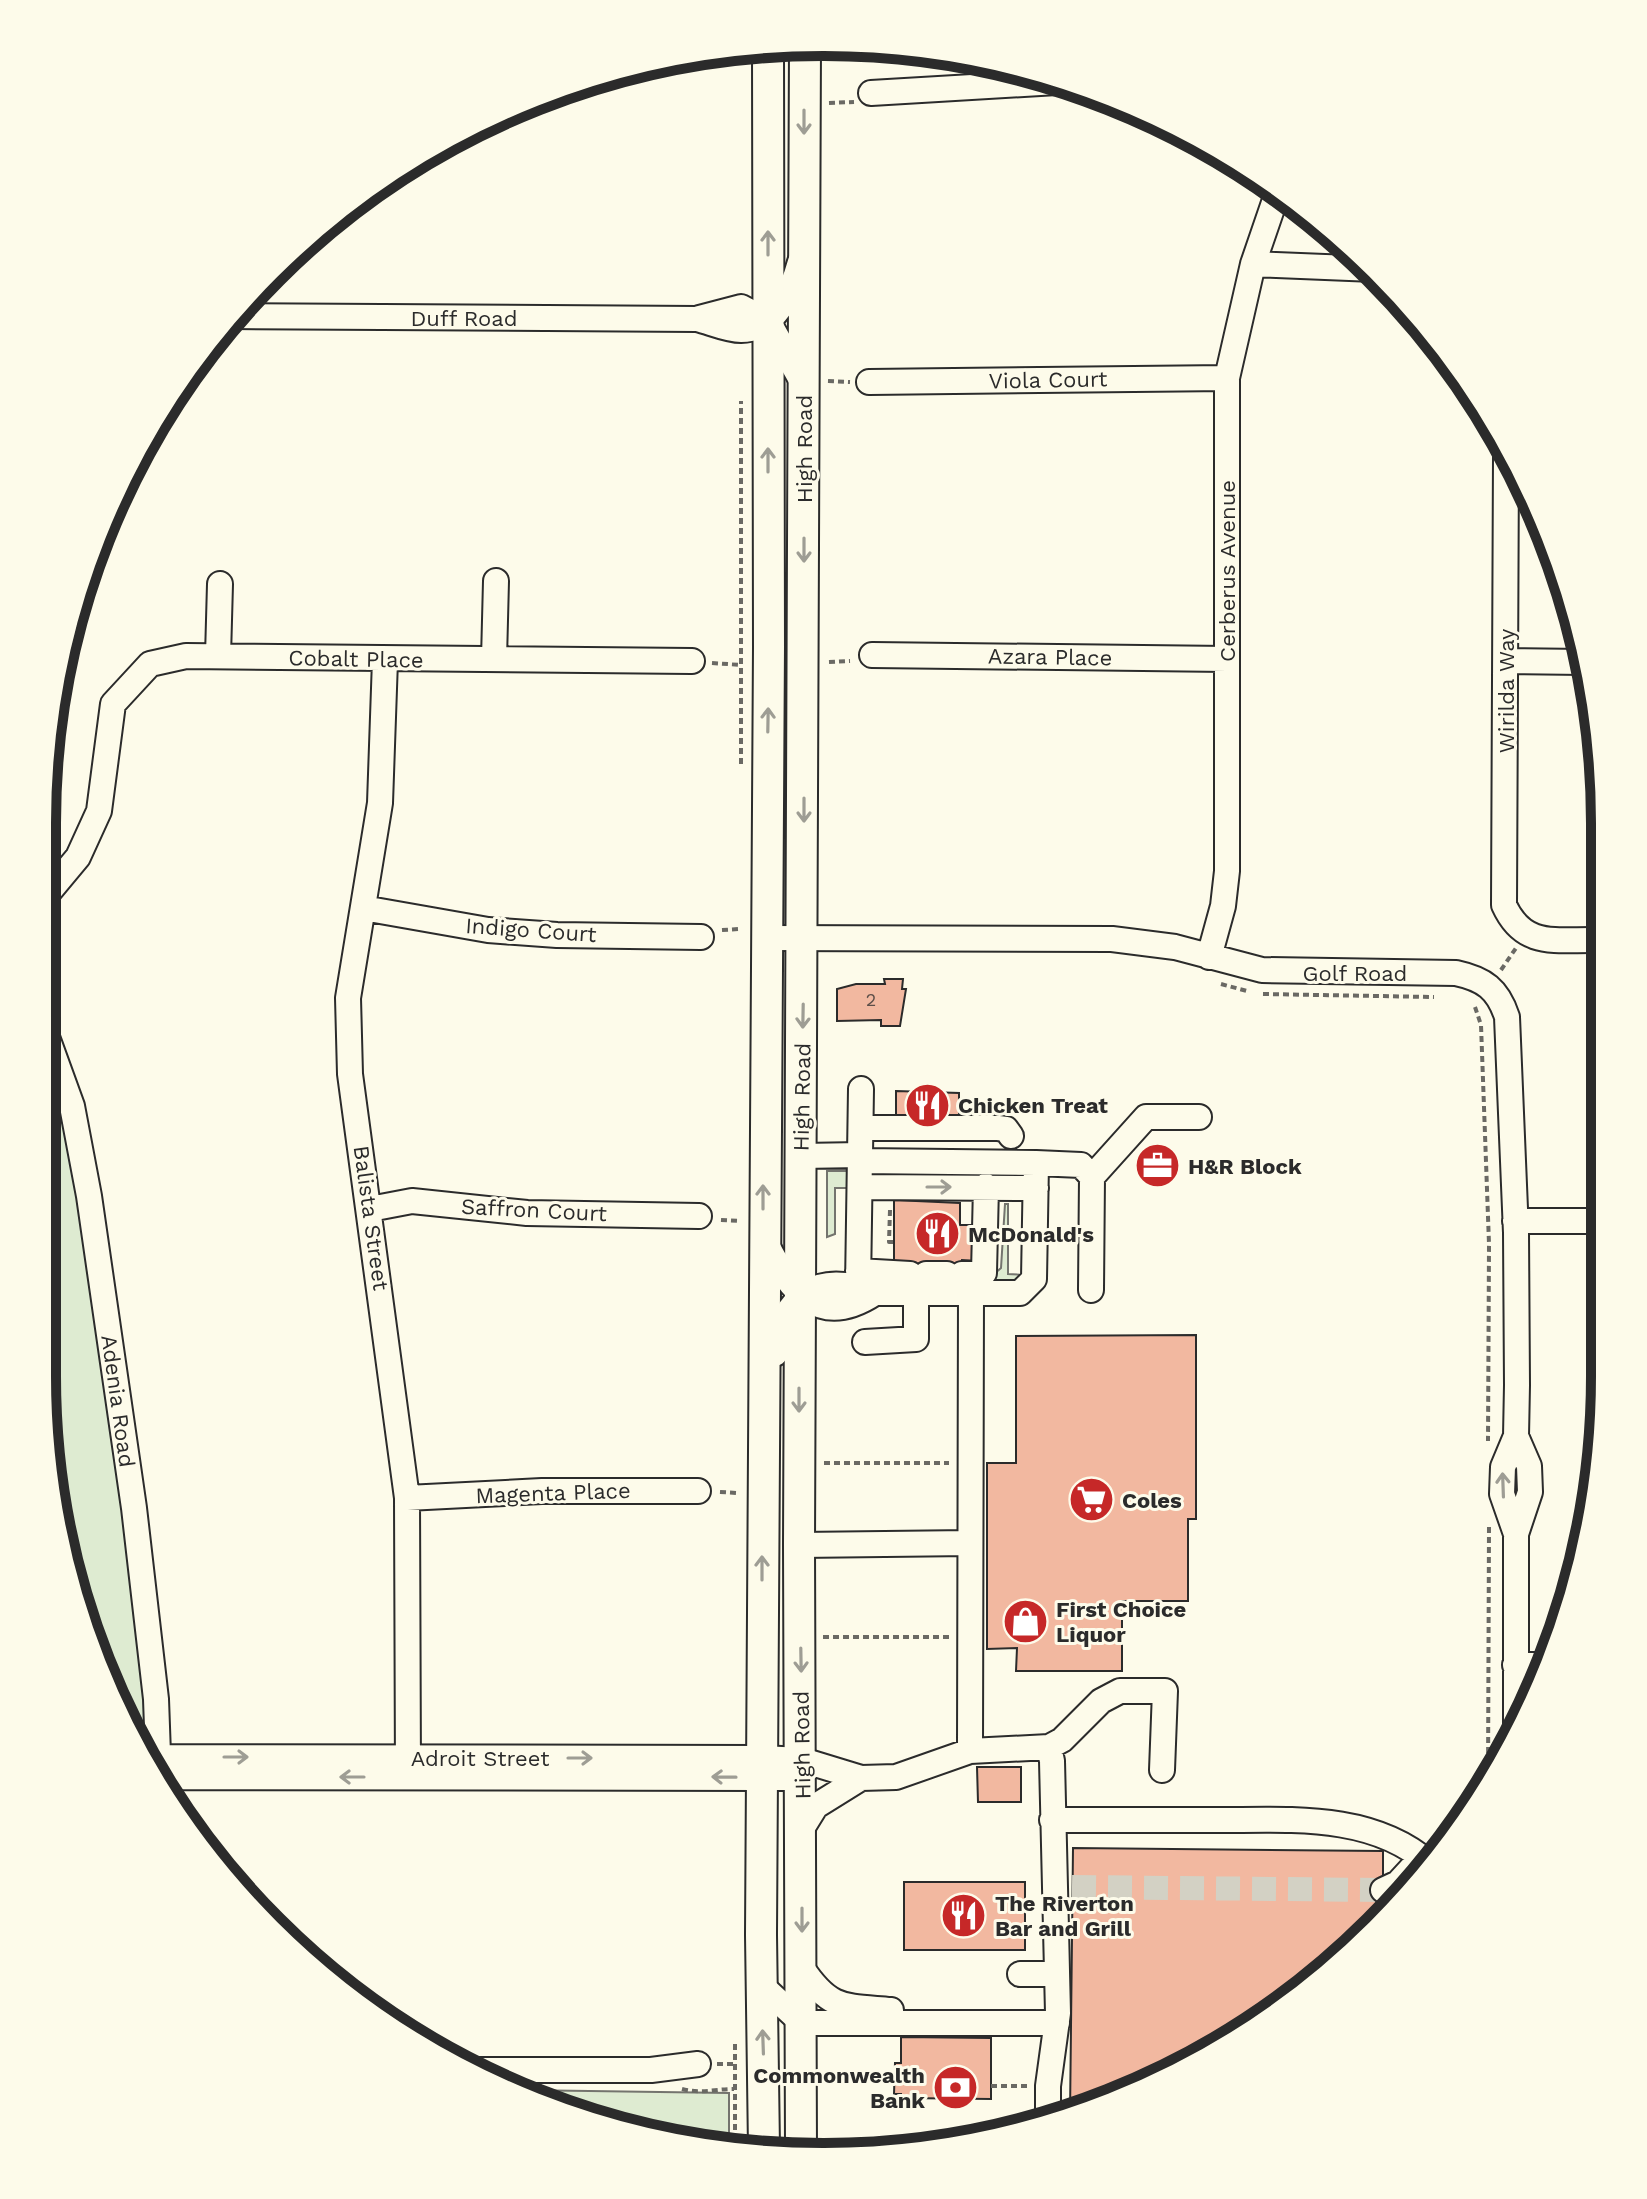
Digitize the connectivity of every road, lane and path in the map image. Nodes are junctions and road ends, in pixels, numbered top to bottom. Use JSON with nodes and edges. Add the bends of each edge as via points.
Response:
{"nodes":[{"id":1,"x":805,"y":57,"type":"edge"},
{"id":2,"x":768,"y":58,"type":"edge"},
{"id":3,"x":1028,"y":84,"type":"edge"},
{"id":4,"x":871,"y":93,"type":"dead end"},
{"id":5,"x":1274,"y":203,"type":"edge"},
{"id":6,"x":804,"y":248,"type":"junction"},
{"id":7,"x":1253,"y":264,"type":"junction"},
{"id":8,"x":1353,"y":268,"type":"edge"},
{"id":9,"x":247,"y":316,"type":"edge"},
{"id":10,"x":768,"y":321,"type":"junction"},
{"id":11,"x":1227,"y":378,"type":"junction"},
{"id":12,"x":869,"y":382,"type":"dead end"},
{"id":13,"x":804,"y":385,"type":"junction"},
{"id":14,"x":1506,"y":473,"type":"edge"},
{"id":15,"x":496,"y":581,"type":"dead end"},
{"id":16,"x":220,"y":584,"type":"dead end"},
{"id":17,"x":872,"y":655,"type":"dead end"},
{"id":18,"x":218,"y":656,"type":"junction"},
{"id":19,"x":494,"y":659,"type":"junction"},
{"id":20,"x":1227,"y":659,"type":"junction"},
{"id":21,"x":385,"y":660,"type":"junction"},
{"id":22,"x":692,"y":661,"type":"joint"},
{"id":23,"x":1506,"y":661,"type":"junction"},
{"id":24,"x":1573,"y":662,"type":"edge"},
{"id":25,"x":741,"y":665,"type":"dead end"},
{"id":26,"x":56,"y":883,"type":"edge"},
{"id":27,"x":363,"y":908,"type":"junction"},
{"id":28,"x":1520,"y":929,"type":"junction"},
{"id":29,"x":701,"y":937,"type":"dead end"},
{"id":30,"x":766,"y":938,"type":"junction"},
{"id":31,"x":804,"y":938,"type":"junction"},
{"id":32,"x":1591,"y":940,"type":"edge"},
{"id":33,"x":1209,"y":957,"type":"junction"},
{"id":34,"x":1497,"y":976,"type":"dead end"},
{"id":35,"x":1217,"y":982,"type":"dead end"},
{"id":36,"x":1445,"y":997,"type":"dead end"},
{"id":37,"x":1467,"y":999,"type":"dead end"},
{"id":38,"x":56,"y":1062,"type":"edge"},
{"id":39,"x":861,"y":1089,"type":"dead end"},
{"id":40,"x":972,"y":1113,"type":"dead end"},
{"id":41,"x":1199,"y":1117,"type":"dead end"},
{"id":42,"x":861,"y":1128,"type":"junction"},
{"id":43,"x":1011,"y":1136,"type":"junction"},
{"id":44,"x":801,"y":1156,"type":"junction"},
{"id":45,"x":861,"y":1158,"type":"junction"},
{"id":46,"x":1010,"y":1163,"type":"junction"},
{"id":47,"x":1036,"y":1163,"type":"junction"},
{"id":48,"x":1092,"y":1177,"type":"junction"},
{"id":49,"x":861,"y":1187,"type":"junction"},
{"id":50,"x":992,"y":1187,"type":"junction"},
{"id":51,"x":1036,"y":1188,"type":"junction"},
{"id":52,"x":370,"y":1209,"type":"junction"},
{"id":53,"x":699,"y":1216,"type":"dead end"},
{"id":54,"x":1515,"y":1221,"type":"junction"},
{"id":55,"x":1591,"y":1221,"type":"edge"},
{"id":56,"x":763,"y":1237,"type":"junction"},
{"id":57,"x":936,"y":1280,"type":"junction"},
{"id":58,"x":864,"y":1284,"type":"junction"},
{"id":59,"x":1091,"y":1290,"type":"dead end"},
{"id":60,"x":800,"y":1295,"type":"junction"},
{"id":61,"x":865,"y":1342,"type":"dead end"},
{"id":62,"x":762,"y":1415,"type":"junction"},
{"id":63,"x":1488,"y":1449,"type":"dead end"},
{"id":64,"x":698,"y":1491,"type":"dead end"},
{"id":65,"x":407,"y":1498,"type":"junction"},
{"id":66,"x":1489,"y":1518,"type":"dead end"},
{"id":67,"x":970,"y":1543,"type":"junction"},
{"id":68,"x":799,"y":1545,"type":"junction"},
{"id":69,"x":823,"y":1637,"type":"dead end"},
{"id":70,"x":969,"y":1637,"type":"junction"},
{"id":71,"x":1515,"y":1665,"type":"junction"},
{"id":72,"x":1534,"y":1665,"type":"edge"},
{"id":73,"x":1516,"y":1707,"type":"edge"},
{"id":74,"x":1049,"y":1747,"type":"junction"},
{"id":75,"x":970,"y":1751,"type":"junction"},
{"id":76,"x":158,"y":1758,"type":"edge"},
{"id":77,"x":1488,"y":1759,"type":"edge"},
{"id":78,"x":408,"y":1768,"type":"junction"},
{"id":79,"x":761,"y":1768,"type":"junction"},
{"id":80,"x":802,"y":1769,"type":"junction"},
{"id":81,"x":861,"y":1770,"type":"junction"},
{"id":82,"x":1162,"y":1770,"type":"dead end"},
{"id":83,"x":167,"y":1772,"type":"edge"},
{"id":84,"x":1052,"y":1820,"type":"junction"},
{"id":85,"x":803,"y":1827,"type":"junction"},
{"id":86,"x":1421,"y":1857,"type":"edge"},
{"id":87,"x":1404,"y":1878,"type":"edge"},
{"id":88,"x":1383,"y":1890,"type":"tunnel mouth"},
{"id":89,"x":802,"y":1968,"type":"junction"},
{"id":90,"x":1020,"y":1974,"type":"dead end"},
{"id":91,"x":1055,"y":1974,"type":"junction"},
{"id":92,"x":761,"y":1985,"type":"junction"},
{"id":93,"x":1058,"y":2018,"type":"junction"},
{"id":94,"x":802,"y":2023,"type":"junction"},
{"id":95,"x":698,"y":2064,"type":"dead end"},
{"id":96,"x":497,"y":2070,"type":"edge"},
{"id":97,"x":991,"y":2086,"type":"dead end"},
{"id":98,"x":1048,"y":2086,"type":"junction"},
{"id":99,"x":734,"y":2089,"type":"dead end"},
{"id":100,"x":1045,"y":2110,"type":"edge"},
{"id":101,"x":735,"y":2137,"type":"edge"},
{"id":102,"x":764,"y":2140,"type":"edge"},
{"id":103,"x":801,"y":2142,"type":"edge"}],
"edges":[{"from":1,"to":6,"type":"main road","name":"High Road","one_way":true},
{"from":10,"to":2,"type":"main road","name":"High Road","one_way":true},
{"from":3,"to":4,"type":"street"},
{"from":5,"to":7,"type":"street","name":"Cerberus Avenue"},
{"from":6,"to":10,"type":"street","via":[[794,284]]},
{"from":6,"to":13,"type":"main road","name":"High Road"},
{"from":7,"to":8,"type":"street"},
{"from":7,"to":11,"type":"street","name":"Cerberus Avenue"},
{"from":9,"to":10,"type":"street","name":"Duff Road","via":[[697,319],[741,307]]},
{"from":10,"to":13,"type":"street"},
{"from":30,"to":10,"type":"main road","name":"High Road","one_way":true},
{"from":11,"to":12,"type":"street","name":"Viola Court"},
{"from":11,"to":20,"type":"street","name":"Cerberus Avenue"},
{"from":13,"to":31,"type":"main road","name":"High Road","one_way":true},
{"from":14,"to":23,"type":"street","name":"Wirilda Way"},
{"from":15,"to":19,"type":"street"},
{"from":16,"to":18,"type":"street"},
{"from":17,"to":20,"type":"street","name":"Azara Place"},
{"from":18,"to":21,"type":"street","name":"Cobalt Place"},
{"from":18,"to":26,"type":"street","name":"Cobalt Place","via":[[150,664],[113,704],[99,811],[78,857]]},
{"from":19,"to":21,"type":"street","name":"Cobalt Place"},
{"from":19,"to":22,"type":"street","name":"Cobalt Place"},
{"from":20,"to":33,"type":"street","name":"Cerberus Avenue","via":[[1227,871]]},
{"from":21,"to":27,"type":"street","name":"Balista Street","via":[[380,803]]},
{"from":22,"to":25,"type":"path"},
{"from":23,"to":24,"type":"street"},
{"from":23,"to":28,"type":"street","name":"Wirilda Way","via":[[1504,905]]},
{"from":27,"to":29,"type":"street","name":"Indigo Court","via":[[488,930]]},
{"from":27,"to":52,"type":"street","name":"Balista Street","via":[[348,998],[350,1074]]},
{"from":28,"to":32,"type":"street","via":[[1540,939]]},
{"from":28,"to":34,"type":"path"},
{"from":30,"to":31,"type":"street","name":"Golf Road"},
{"from":56,"to":30,"type":"main road","name":"High Road","one_way":true},
{"from":31,"to":33,"type":"street","name":"Golf Road","via":[[1112,939]]},
{"from":31,"to":44,"type":"main road","name":"High Road","one_way":true},
{"from":33,"to":54,"type":"street","name":"Golf Road","via":[[1262,970],[1456,973],[1489,985],[1507,1017]]},
{"from":35,"to":36,"type":"path","via":[[1292,997]]},
{"from":37,"to":63,"type":"path","via":[[1481,1025],[1489,1244]]},
{"from":38,"to":76,"type":"street","name":"Adenia Road","via":[[72,1106],[89,1196],[134,1508]]},
{"from":39,"to":42,"type":"street"},
{"from":40,"to":43,"type":"street","via":[[1006,1118]]},
{"from":41,"to":48,"type":"street","via":[[1146,1117]]},
{"from":42,"to":43,"type":"street","via":[[998,1128]]},
{"from":42,"to":45,"type":"street"},
{"from":43,"to":46,"type":"street"},
{"from":44,"to":45,"type":"street"},
{"from":44,"to":60,"type":"main road","name":"High Road"},
{"from":45,"to":46,"type":"street"},
{"from":45,"to":49,"type":"street"},
{"from":46,"to":47,"type":"street"},
{"from":47,"to":48,"type":"street","via":[[1081,1165]]},
{"from":47,"to":51,"type":"street"},
{"from":48,"to":59,"type":"street"},
{"from":49,"to":50,"type":"street","one_way":true},
{"from":49,"to":58,"type":"street"},
{"from":50,"to":51,"type":"street"},
{"from":50,"to":57,"type":"street"},
{"from":51,"to":57,"type":"street","via":[[1034,1279],[1020,1293]]},
{"from":52,"to":53,"type":"street","name":"Saffron Court","via":[[412,1201],[527,1213]]},
{"from":52,"to":65,"type":"street","name":"Balista Street"},
{"from":54,"to":55,"type":"street"},
{"from":54,"to":71,"type":"street","name":"Golf Road","via":[[1516,1436],[1503,1467],[1502,1494],[1516,1534]]},
{"from":56,"to":60,"type":"street"},
{"from":56,"to":62,"type":"main road","name":"High Road"},
{"from":57,"to":58,"type":"street"},
{"from":57,"to":61,"type":"street","via":[[916,1339]]},
{"from":57,"to":67,"type":"street"},
{"from":58,"to":60,"type":"street","via":[[816,1287]]},
{"from":60,"to":62,"type":"street","via":[[779,1325]]},
{"from":60,"to":68,"type":"main road","name":"High Road","one_way":true},
{"from":79,"to":62,"type":"main road","name":"High Road","one_way":true},
{"from":64,"to":65,"type":"street","name":"Magenta Place"},
{"from":65,"to":78,"type":"street","name":"Balista Street"},
{"from":66,"to":77,"type":"path"},
{"from":67,"to":68,"type":"street"},
{"from":67,"to":70,"type":"street"},
{"from":68,"to":80,"type":"main road","name":"High Road","one_way":true},
{"from":69,"to":70,"type":"path"},
{"from":70,"to":75,"type":"street"},
{"from":71,"to":72,"type":"street"},
{"from":71,"to":73,"type":"street","name":"Golf Road"},
{"from":74,"to":75,"type":"street"},
{"from":74,"to":82,"type":"street","via":[[1120,1691],[1165,1691]]},
{"from":74,"to":84,"type":"street"},
{"from":75,"to":81,"type":"street","via":[[896,1777]]},
{"from":78,"to":79,"type":"street","name":"Adroit Street"},
{"from":78,"to":83,"type":"street","name":"Adroit Street"},
{"from":79,"to":80,"type":"street","name":"Adroit Street"},
{"from":79,"to":92,"type":"main road","name":"High Road"},
{"from":80,"to":81,"type":"street","name":"Adroit Street"},
{"from":80,"to":85,"type":"main road","name":"High Road"},
{"from":81,"to":85,"type":"street","via":[[816,1806]]},
{"from":84,"to":86,"type":"street","via":[[1315,1821],[1373,1832]]},
{"from":84,"to":91,"type":"street","via":[[1064,1887]]},
{"from":85,"to":89,"type":"main road","name":"High Road","one_way":true},
{"from":87,"to":88,"type":"street"},
{"from":89,"to":93,"type":"street","via":[[823,1997],[864,2008]]},
{"from":89,"to":94,"type":"main road","name":"High Road"},
{"from":90,"to":91,"type":"street"},
{"from":91,"to":93,"type":"street"},
{"from":92,"to":94,"type":"street"},
{"from":102,"to":92,"type":"main road","name":"High Road","one_way":true},
{"from":93,"to":94,"type":"street"},
{"from":93,"to":98,"type":"street"},
{"from":94,"to":103,"type":"main road","name":"High Road"},
{"from":95,"to":96,"type":"street","via":[[651,2070]]},
{"from":97,"to":98,"type":"path"},
{"from":98,"to":100,"type":"street"},
{"from":99,"to":101,"type":"path"}]}
